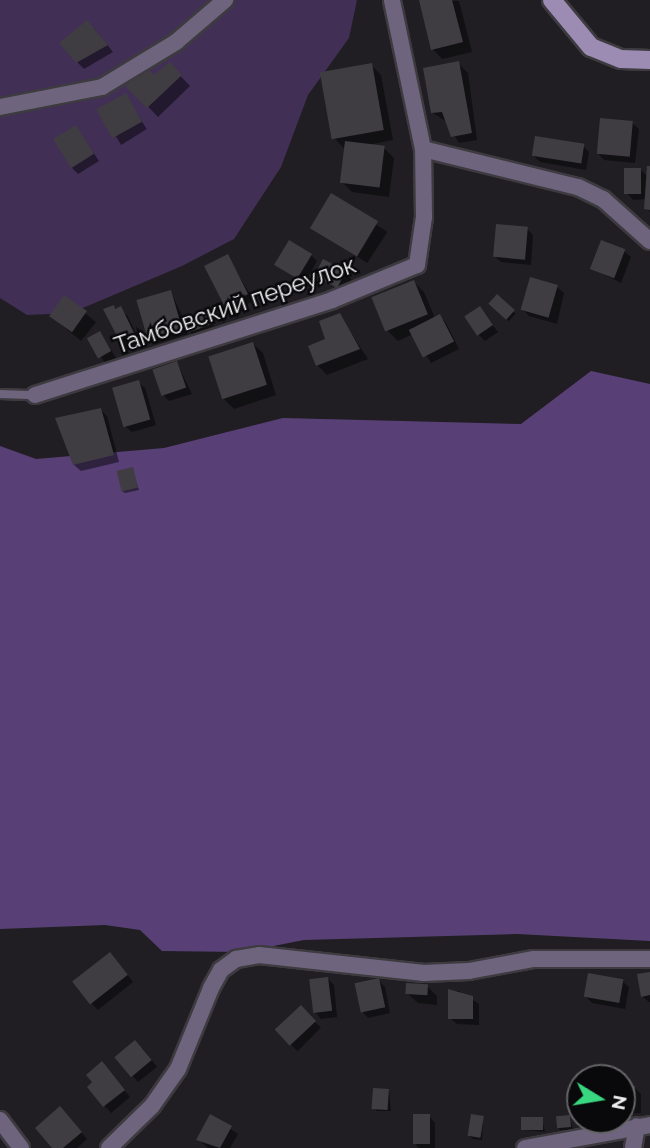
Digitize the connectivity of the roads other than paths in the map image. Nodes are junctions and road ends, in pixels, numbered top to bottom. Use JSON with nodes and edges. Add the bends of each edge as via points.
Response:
{"nodes":[{"id":1,"x":225,"y":0,"type":"edge"},
{"id":2,"x":392,"y":0,"type":"edge"},
{"id":3,"x":552,"y":0,"type":"edge"},
{"id":4,"x":650,"y":60,"type":"edge"},
{"id":5,"x":0,"y":107,"type":"edge"},
{"id":6,"x":423,"y":149,"type":"junction"},
{"id":7,"x":650,"y":241,"type":"edge"},
{"id":8,"x":0,"y":394,"type":"edge"},
{"id":9,"x":35,"y":395,"type":"joint"},
{"id":10,"x":650,"y":959,"type":"edge"},
{"id":11,"x":0,"y":1120,"type":"edge"},
{"id":12,"x":643,"y":1125,"type":"edge"},
{"id":13,"x":21,"y":1148,"type":"edge"},
{"id":14,"x":109,"y":1148,"type":"edge"},
{"id":15,"x":525,"y":1148,"type":"edge"},
{"id":16,"x":633,"y":1148,"type":"edge"}],
"edges":[{"from":1,"to":5,"type":"street","via":[[176,42],[102,87]]},
{"from":2,"to":6,"type":"street","name":"Тамбовский переулок"},
{"from":3,"to":4,"type":"street","via":[[591,47],[621,58]]},
{"from":6,"to":7,"type":"street","via":[[578,187],[603,199]]},
{"from":6,"to":9,"type":"street","name":"Тамбовский переулок","via":[[424,227],[417,265],[332,300]]},
{"from":8,"to":9,"type":"lane"},
{"from":10,"to":14,"type":"street","via":[[534,960],[424,973],[259,955],[236,959],[221,970],[211,988],[178,1069],[152,1106]]},
{"from":11,"to":13,"type":"street"},
{"from":12,"to":15,"type":"street"},
{"from":12,"to":16,"type":"street"}]}
